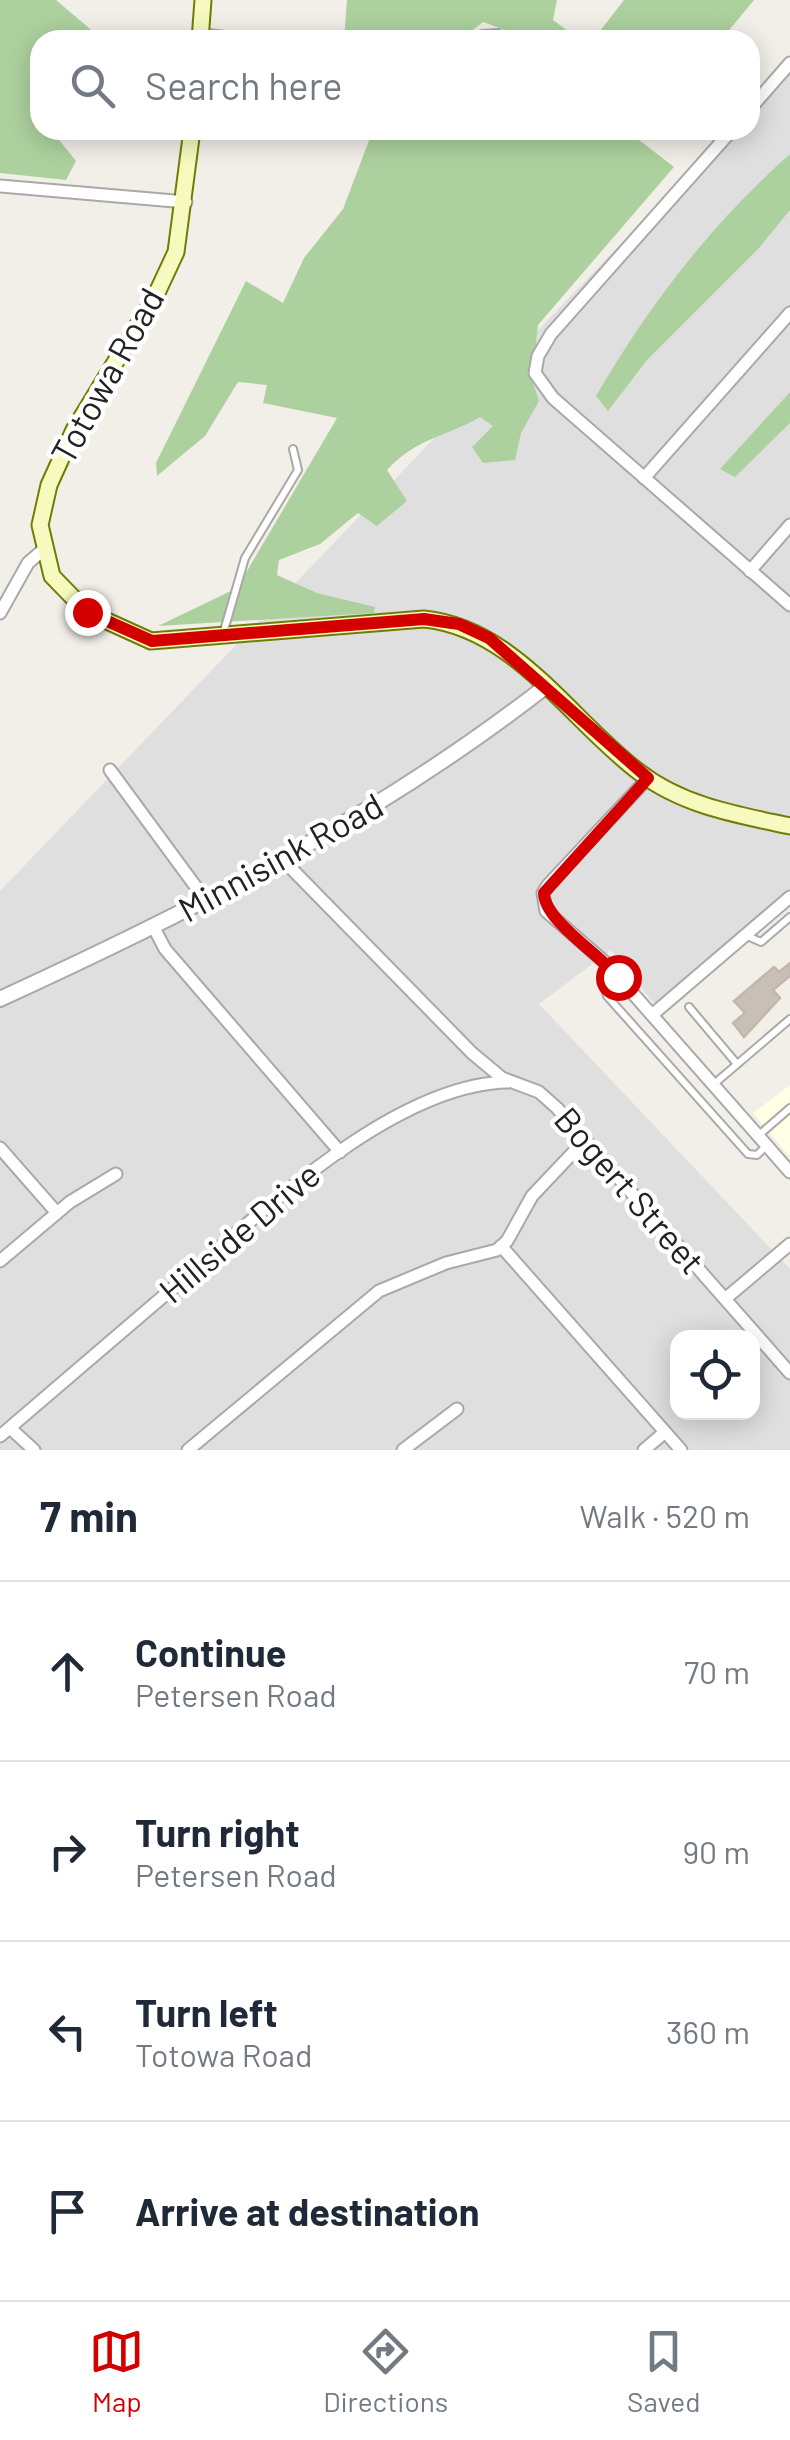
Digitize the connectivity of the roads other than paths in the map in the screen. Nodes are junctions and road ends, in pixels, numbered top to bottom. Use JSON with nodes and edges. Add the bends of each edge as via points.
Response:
{"nodes":[{"id":1,"x":203,"y":0,"type":"edge"},
{"id":2,"x":200,"y":30,"type":"edge"},
{"id":3,"x":790,"y":62,"type":"edge"},
{"id":4,"x":760,"y":97,"type":"edge"},
{"id":5,"x":191,"y":140,"type":"edge"},
{"id":6,"x":723,"y":140,"type":"edge"},
{"id":7,"x":0,"y":186,"type":"edge"},
{"id":8,"x":186,"y":202,"type":"junction"},
{"id":9,"x":790,"y":313,"type":"edge"},
{"id":10,"x":293,"y":449,"type":"dead end"},
{"id":11,"x":644,"y":478,"type":"junction"},
{"id":12,"x":790,"y":525,"type":"edge"},
{"id":13,"x":43,"y":550,"type":"junction"},
{"id":14,"x":750,"y":571,"type":"junction"},
{"id":15,"x":790,"y":605,"type":"edge"},
{"id":16,"x":0,"y":613,"type":"edge"},
{"id":17,"x":222,"y":636,"type":"junction"},
{"id":18,"x":545,"y":687,"type":"junction"},
{"id":19,"x":110,"y":770,"type":"dead end"},
{"id":20,"x":648,"y":778,"type":"junction"},
{"id":21,"x":790,"y":826,"type":"edge"},
{"id":22,"x":284,"y":860,"type":"junction"},
{"id":23,"x":790,"y":897,"type":"edge"},
{"id":24,"x":208,"y":902,"type":"junction"},
{"id":25,"x":790,"y":917,"type":"edge"},
{"id":26,"x":154,"y":928,"type":"junction"},
{"id":27,"x":745,"y":936,"type":"junction"},
{"id":28,"x":618,"y":977,"type":"junction"},
{"id":29,"x":0,"y":999,"type":"edge"},
{"id":30,"x":689,"y":1007,"type":"dead end"},
{"id":31,"x":652,"y":1015,"type":"junction"},
{"id":32,"x":790,"y":1019,"type":"edge"},
{"id":33,"x":693,"y":1062,"type":"junction"},
{"id":34,"x":737,"y":1064,"type":"junction"},
{"id":35,"x":678,"y":1076,"type":"junction"},
{"id":36,"x":508,"y":1082,"type":"junction"},
{"id":37,"x":713,"y":1084,"type":"junction"},
{"id":38,"x":790,"y":1108,"type":"edge"},
{"id":39,"x":585,"y":1140,"type":"junction"},
{"id":40,"x":762,"y":1141,"type":"junction"},
{"id":41,"x":0,"y":1148,"type":"edge"},
{"id":42,"x":340,"y":1152,"type":"junction"},
{"id":43,"x":790,"y":1172,"type":"edge"},
{"id":44,"x":116,"y":1174,"type":"dead end"},
{"id":45,"x":56,"y":1213,"type":"junction"},
{"id":46,"x":790,"y":1244,"type":"edge"},
{"id":47,"x":501,"y":1246,"type":"junction"},
{"id":48,"x":0,"y":1261,"type":"edge"},
{"id":49,"x":725,"y":1299,"type":"junction"},
{"id":50,"x":790,"y":1373,"type":"edge"},
{"id":51,"x":457,"y":1408,"type":"dead end"},
{"id":52,"x":5,"y":1432,"type":"edge"},
{"id":53,"x":665,"y":1432,"type":"junction"},
{"id":54,"x":34,"y":1450,"type":"edge"},
{"id":55,"x":188,"y":1450,"type":"edge"},
{"id":56,"x":403,"y":1450,"type":"edge"},
{"id":57,"x":644,"y":1450,"type":"edge"},
{"id":58,"x":680,"y":1450,"type":"edge"}],
"edges":[{"from":1,"to":2,"type":"main road"},
{"from":3,"to":4,"type":"street"},
{"from":5,"to":8,"type":"main road","name":"Totowa Road"},
{"from":6,"to":11,"type":"street","via":[[542,345],[535,374]]},
{"from":7,"to":8,"type":"street"},
{"from":8,"to":13,"type":"main road","name":"Totowa Road","via":[[176,252],[155,298],[56,465],[42,508]]},
{"from":9,"to":11,"type":"street"},
{"from":10,"to":17,"type":"lane","via":[[298,470],[245,558]]},
{"from":11,"to":14,"type":"street"},
{"from":12,"to":14,"type":"street"},
{"from":13,"to":16,"type":"street","via":[[28,563]]},
{"from":13,"to":17,"type":"main road","name":"Totowa Road","via":[[52,576],[72,601],[141,639]]},
{"from":14,"to":15,"type":"street"},
{"from":17,"to":18,"type":"main road","name":"Totowa Road","via":[[446,621],[489,638]]},
{"from":18,"to":20,"type":"main road","name":"Totowa Road"},
{"from":18,"to":22,"type":"street","name":"Minnisink Road","via":[[428,774]]},
{"from":19,"to":24,"type":"street"},
{"from":20,"to":21,"type":"main road","name":"Totowa Road","via":[[686,800]]},
{"from":20,"to":28,"type":"street","via":[[544,893],[552,918]]},
{"from":22,"to":24,"type":"street","name":"Minnisink Road"},
{"from":22,"to":36,"type":"street","name":"Bogert Street"},
{"from":23,"to":27,"type":"street"},
{"from":24,"to":26,"type":"street","name":"Minnisink Road"},
{"from":25,"to":27,"type":"lane","via":[[761,942]]},
{"from":26,"to":29,"type":"street","name":"Minnisink Road"},
{"from":26,"to":42,"type":"street"},
{"from":27,"to":31,"type":"street"},
{"from":28,"to":31,"type":"street"},
{"from":28,"to":35,"type":"lane","via":[[606,996]]},
{"from":30,"to":34,"type":"lane"},
{"from":31,"to":33,"type":"street"},
{"from":32,"to":34,"type":"lane"},
{"from":33,"to":35,"type":"lane"},
{"from":33,"to":37,"type":"street"},
{"from":34,"to":37,"type":"lane"},
{"from":35,"to":40,"type":"lane","via":[[748,1154],[757,1155]]},
{"from":36,"to":39,"type":"street","name":"Bogert Street","via":[[548,1098]]},
{"from":36,"to":42,"type":"street","name":"Hillside Drive","via":[[446,1092]]},
{"from":37,"to":40,"type":"street"},
{"from":38,"to":40,"type":"lane"},
{"from":39,"to":47,"type":"street","via":[[532,1196]]},
{"from":39,"to":49,"type":"street","name":"Bogert Street"},
{"from":40,"to":43,"type":"street"},
{"from":41,"to":45,"type":"street"},
{"from":42,"to":52,"type":"street","name":"Hillside Drive"},
{"from":44,"to":45,"type":"street"},
{"from":45,"to":48,"type":"street"},
{"from":46,"to":49,"type":"street"},
{"from":47,"to":53,"type":"street"},
{"from":47,"to":55,"type":"street","via":[[379,1290]]},
{"from":49,"to":50,"type":"street","name":"Bogert Street"},
{"from":51,"to":56,"type":"street"},
{"from":52,"to":54,"type":"street"},
{"from":53,"to":57,"type":"street"},
{"from":53,"to":58,"type":"street"}]}
